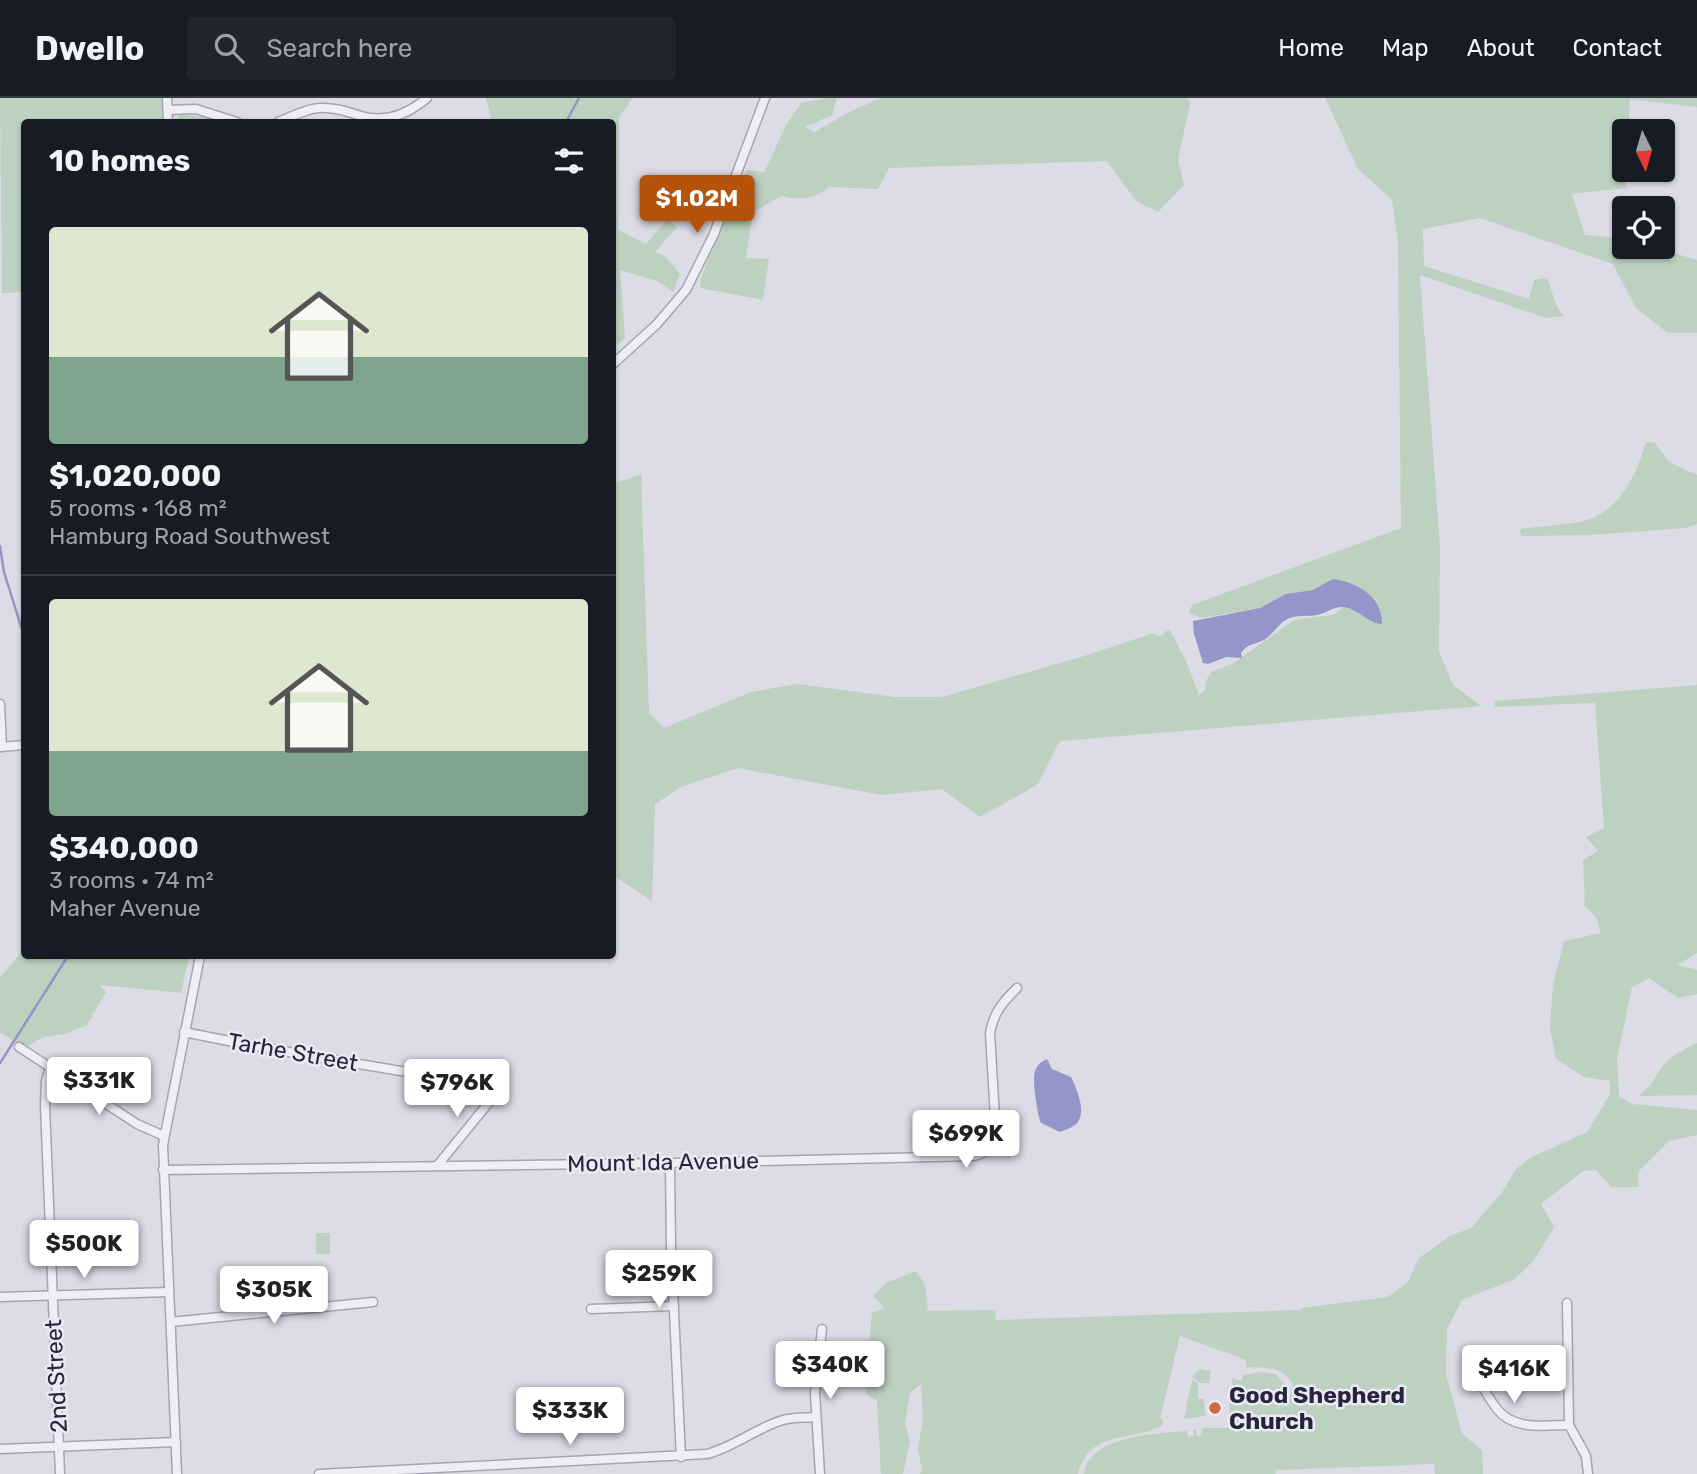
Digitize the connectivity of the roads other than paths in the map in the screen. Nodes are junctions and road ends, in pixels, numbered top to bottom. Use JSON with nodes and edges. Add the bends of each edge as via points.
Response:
{"nodes":[{"id":1,"x":167,"y":98,"type":"edge"},
{"id":2,"x":426,"y":98,"type":"edge"},
{"id":3,"x":765,"y":98,"type":"edge"},
{"id":4,"x":168,"y":110,"type":"junction"},
{"id":5,"x":168,"y":119,"type":"edge"},
{"id":6,"x":228,"y":119,"type":"edge"},
{"id":7,"x":286,"y":119,"type":"edge"},
{"id":8,"x":371,"y":119,"type":"edge"},
{"id":9,"x":371,"y":119,"type":"edge"},
{"id":10,"x":616,"y":361,"type":"edge"},
{"id":11,"x":0,"y":704,"type":"edge"},
{"id":12,"x":21,"y":745,"type":"edge"},
{"id":13,"x":1,"y":747,"type":"edge"},
{"id":14,"x":199,"y":959,"type":"edge"},
{"id":15,"x":1017,"y":988,"type":"dead end"},
{"id":16,"x":184,"y":1032,"type":"junction"},
{"id":17,"x":19,"y":1047,"type":"dead end"},
{"id":18,"x":50,"y":1068,"type":"junction"},
{"id":19,"x":163,"y":1136,"type":"junction"},
{"id":20,"x":670,"y":1163,"type":"junction"},
{"id":21,"x":437,"y":1166,"type":"junction"},
{"id":22,"x":163,"y":1170,"type":"junction"},
{"id":23,"x":169,"y":1292,"type":"junction"},
{"id":24,"x":53,"y":1295,"type":"junction"},
{"id":25,"x":0,"y":1297,"type":"edge"},
{"id":26,"x":373,"y":1302,"type":"dead end"},
{"id":27,"x":1567,"y":1303,"type":"dead end"},
{"id":28,"x":674,"y":1306,"type":"junction"},
{"id":29,"x":591,"y":1309,"type":"dead end"},
{"id":30,"x":171,"y":1322,"type":"junction"},
{"id":31,"x":822,"y":1329,"type":"dead end"},
{"id":32,"x":1470,"y":1368,"type":"dead end"},
{"id":33,"x":816,"y":1417,"type":"junction"},
{"id":34,"x":1569,"y":1424,"type":"junction"},
{"id":35,"x":176,"y":1443,"type":"junction"},
{"id":36,"x":60,"y":1446,"type":"junction"},
{"id":37,"x":0,"y":1449,"type":"edge"},
{"id":38,"x":681,"y":1457,"type":"junction"},
{"id":39,"x":358,"y":1473,"type":"edge"},
{"id":40,"x":60,"y":1474,"type":"edge"},
{"id":41,"x":177,"y":1474,"type":"edge"},
{"id":42,"x":318,"y":1474,"type":"edge"},
{"id":43,"x":820,"y":1474,"type":"edge"},
{"id":44,"x":1588,"y":1474,"type":"edge"}],
"edges":[{"from":1,"to":4,"type":"street"},
{"from":2,"to":8,"type":"street","via":[[410,110]]},
{"from":3,"to":10,"type":"street","via":[[714,234],[686,290]]},
{"from":4,"to":5,"type":"street"},
{"from":4,"to":6,"type":"street","via":[[196,109]]},
{"from":7,"to":9,"type":"street","via":[[317,108]]},
{"from":11,"to":13,"type":"street"},
{"from":12,"to":13,"type":"street"},
{"from":14,"to":16,"type":"street"},
{"from":15,"to":20,"type":"street","name":"Mount Ida Avenue","via":[[998,1006],[990,1033],[996,1135],[985,1153]]},
{"from":16,"to":19,"type":"street"},
{"from":16,"to":21,"type":"street","name":"Tarhe Street","via":[[499,1090]]},
{"from":17,"to":18,"type":"street"},
{"from":18,"to":19,"type":"street"},
{"from":18,"to":24,"type":"street","name":"2nd Street","via":[[45,1106]]},
{"from":19,"to":22,"type":"street"},
{"from":20,"to":21,"type":"street","name":"Mount Ida Avenue"},
{"from":20,"to":28,"type":"street"},
{"from":21,"to":22,"type":"street","name":"Mount Ida Avenue"},
{"from":22,"to":23,"type":"street"},
{"from":23,"to":24,"type":"street"},
{"from":23,"to":30,"type":"street"},
{"from":24,"to":25,"type":"street"},
{"from":24,"to":36,"type":"street","name":"2nd Street"},
{"from":26,"to":30,"type":"street"},
{"from":27,"to":34,"type":"street"},
{"from":28,"to":29,"type":"street"},
{"from":28,"to":38,"type":"street"},
{"from":30,"to":35,"type":"street"},
{"from":31,"to":33,"type":"street"},
{"from":32,"to":34,"type":"street","via":[[1509,1420],[1526,1425]]},
{"from":33,"to":38,"type":"street","via":[[785,1420],[718,1451]]},
{"from":33,"to":43,"type":"street"},
{"from":34,"to":44,"type":"street","via":[[1586,1456]]},
{"from":35,"to":36,"type":"street"},
{"from":35,"to":41,"type":"street"},
{"from":36,"to":37,"type":"street"},
{"from":36,"to":40,"type":"street","name":"2nd Street"},
{"from":38,"to":39,"type":"street"},
{"from":39,"to":42,"type":"street"}]}
